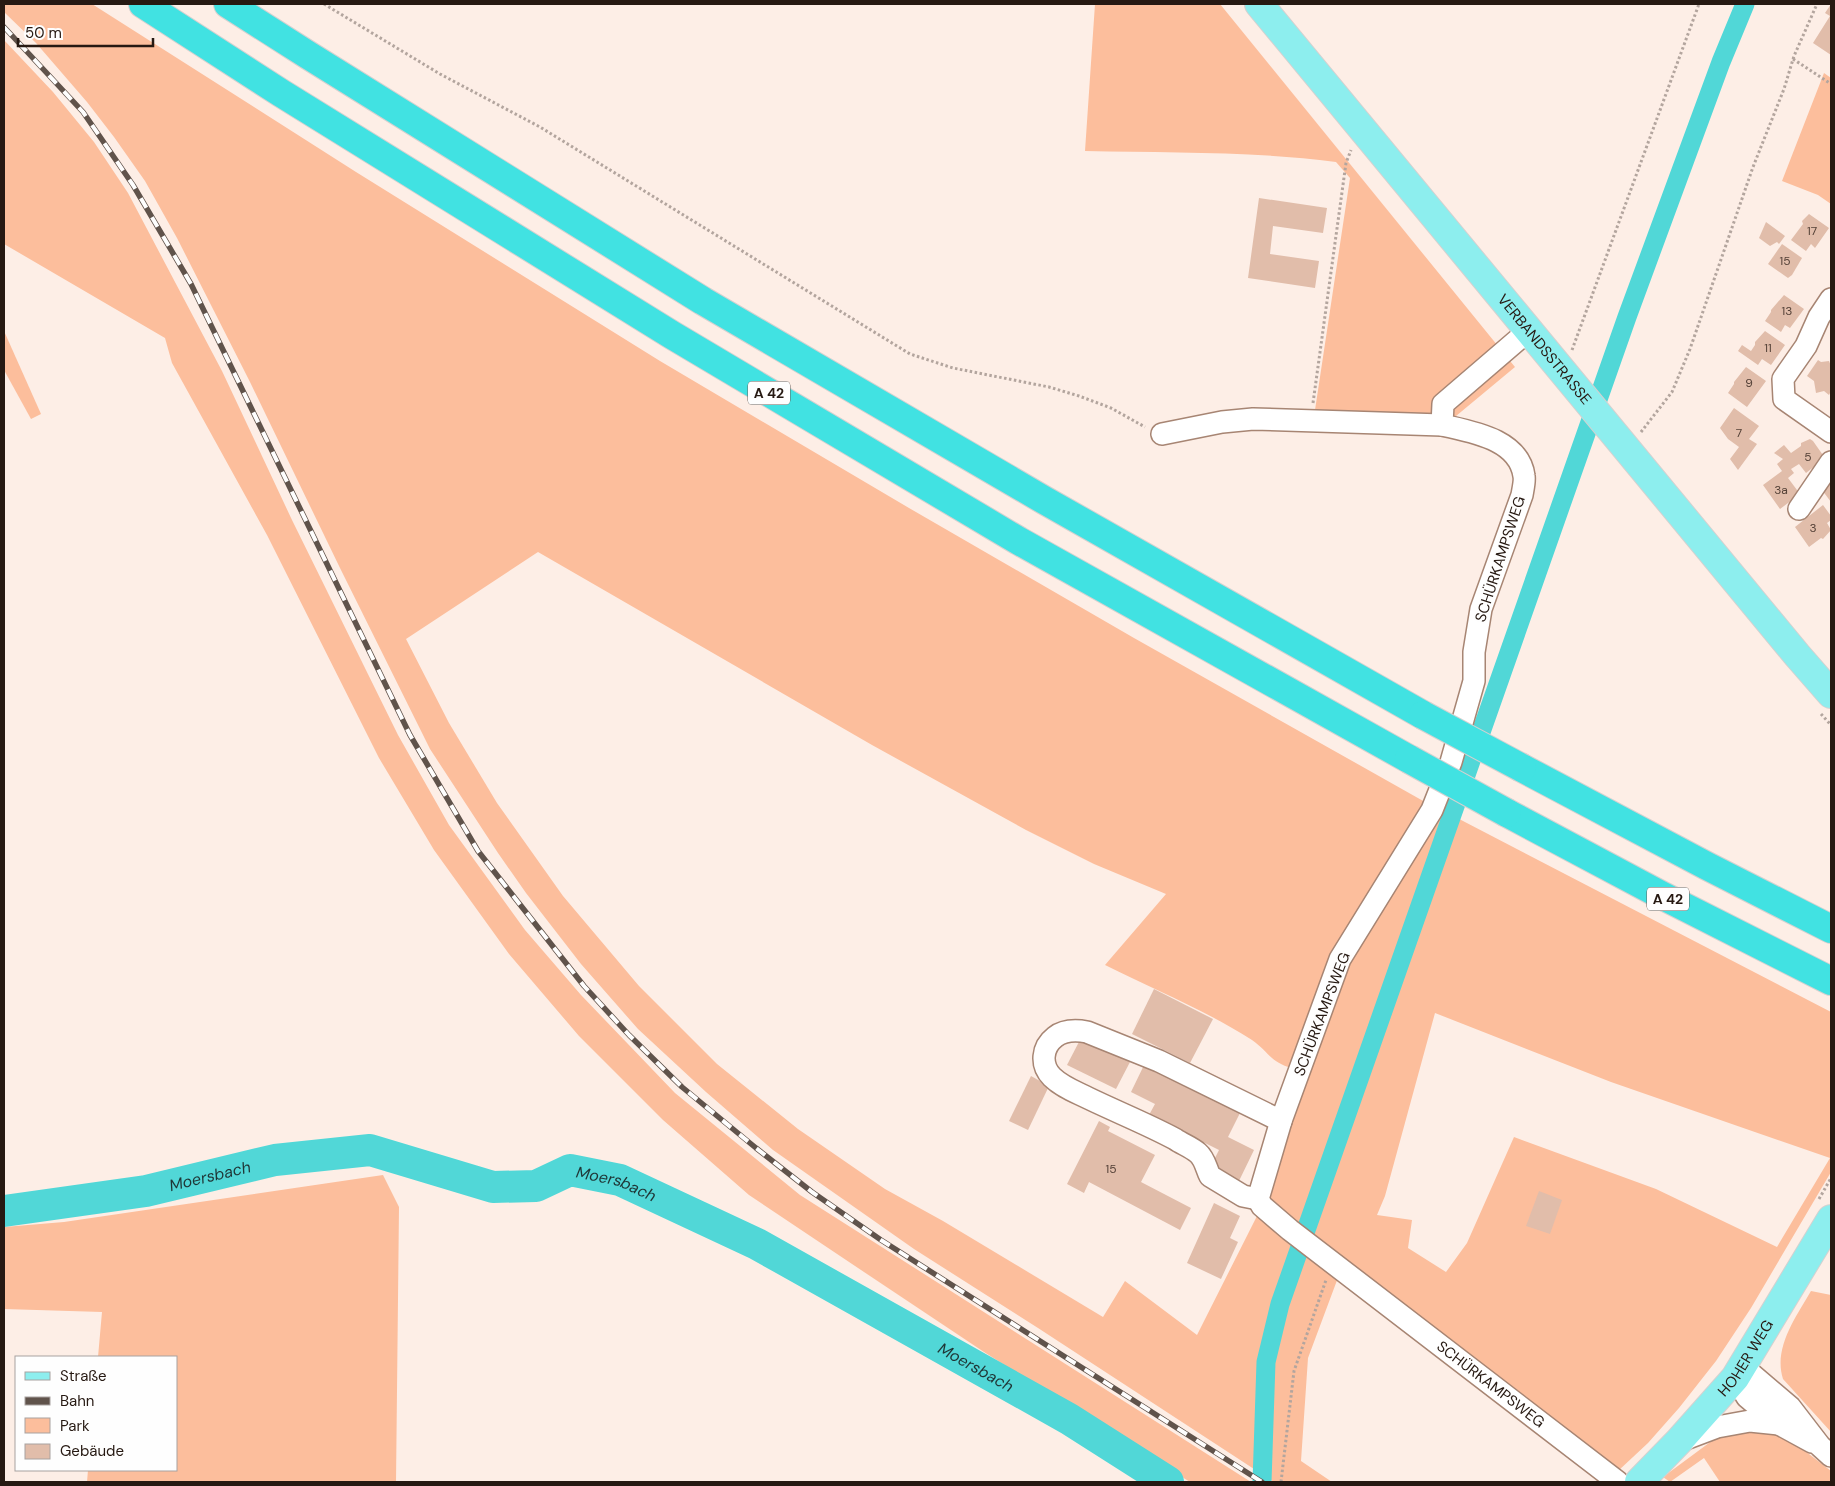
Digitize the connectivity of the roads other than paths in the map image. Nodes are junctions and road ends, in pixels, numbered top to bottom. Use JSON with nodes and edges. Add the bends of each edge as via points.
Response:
{"nodes":[{"id":1,"x":143,"y":4,"type":"edge"},
{"id":2,"x":228,"y":4,"type":"edge"},
{"id":3,"x":1259,"y":4,"type":"edge"},
{"id":4,"x":1831,"y":299,"type":"edge"},
{"id":5,"x":1528,"y":332,"type":"junction"},
{"id":6,"x":1442,"y":425,"type":"junction"},
{"id":7,"x":1831,"y":432,"type":"edge"},
{"id":8,"x":1162,"y":434,"type":"road end"},
{"id":9,"x":1831,"y":462,"type":"edge"},
{"id":10,"x":1799,"y":509,"type":"dead end"},
{"id":11,"x":1831,"y":694,"type":"edge"},
{"id":12,"x":1831,"y":928,"type":"edge"},
{"id":13,"x":1831,"y":981,"type":"edge"},
{"id":14,"x":1281,"y":1121,"type":"junction"},
{"id":15,"x":1258,"y":1200,"type":"junction"},
{"id":16,"x":1824,"y":1211,"type":"edge"},
{"id":17,"x":1739,"y":1372,"type":"junction"},
{"id":18,"x":1779,"y":1424,"type":"junction"},
{"id":19,"x":1679,"y":1441,"type":"junction"},
{"id":20,"x":1826,"y":1451,"type":"edge"},
{"id":21,"x":1618,"y":1482,"type":"edge"},
{"id":22,"x":1639,"y":1482,"type":"edge"}],
"edges":[{"from":1,"to":13,"type":"highway","number":"A 42","bridge":true,"via":[[672,335],[1019,541],[1507,813]]},
{"from":2,"to":12,"type":"highway","bridge":true,"via":[[703,301],[1061,510],[1423,715]]},
{"from":3,"to":5,"type":"main road","name":"VERBANDSSTRASSE"},
{"from":4,"to":7,"type":"street","via":[[1806,346],[1783,378],[1784,399]]},
{"from":5,"to":6,"type":"street","via":[[1443,404]]},
{"from":5,"to":11,"type":"main road","name":"VERBANDSSTRASSE","via":[[1570,370],[1622,443]]},
{"from":6,"to":8,"type":"street","name":"SCHÜRKAMPSWEG","via":[[1254,419]]},
{"from":6,"to":14,"type":"street","name":"SCHÜRKAMPSWEG","via":[[1472,432],[1506,446],[1519,459],[1525,476],[1522,495],[1481,609],[1475,644],[1474,681],[1451,762],[1432,810],[1340,959]]},
{"from":9,"to":10,"type":"street"},
{"from":14,"to":15,"type":"street","name":"SCHÜRKAMPSWEG"},
{"from":14,"to":15,"type":"street","via":[[1159,1061],[1088,1032],[1061,1033],[1049,1042],[1044,1053],[1045,1067],[1067,1088],[1193,1149],[1205,1161],[1210,1176],[1243,1196]]},
{"from":15,"to":21,"type":"street","name":"SCHÜRKAMPSWEG","via":[[1332,1263]]},
{"from":16,"to":17,"type":"main road","name":"HOHER WEG"},
{"from":17,"to":18,"type":"street","via":[[1747,1397]]},
{"from":17,"to":19,"type":"main road","name":"HOHER WEG"},
{"from":17,"to":20,"type":"street","via":[[1790,1407]]},
{"from":18,"to":19,"type":"street","via":[[1750,1421],[1717,1426]]},
{"from":18,"to":20,"type":"street"},
{"from":19,"to":22,"type":"main road","name":"HOHER WEG"}]}
